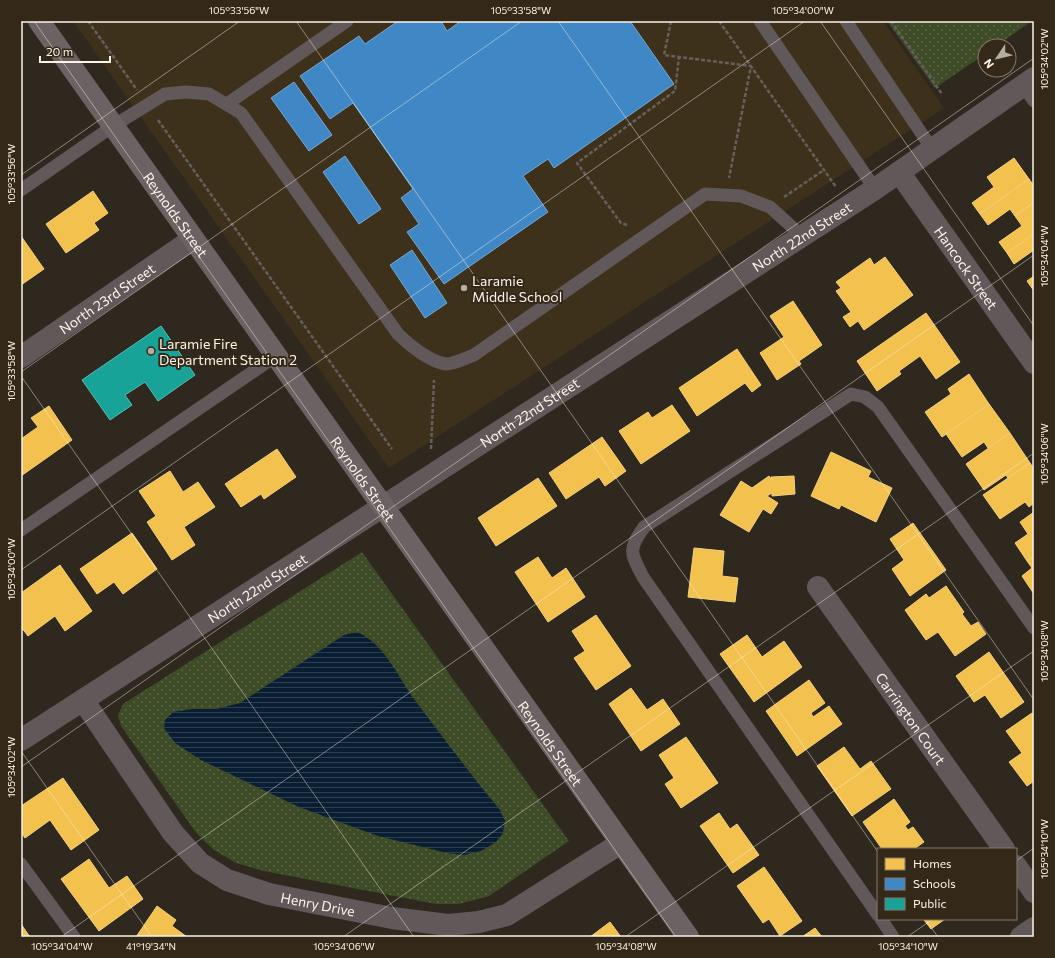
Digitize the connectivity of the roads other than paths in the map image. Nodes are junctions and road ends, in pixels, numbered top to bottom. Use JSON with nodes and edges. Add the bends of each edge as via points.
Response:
{"nodes":[{"id":1,"x":39,"y":21,"type":"edge"},
{"id":2,"x":347,"y":21,"type":"edge"},
{"id":3,"x":760,"y":21,"type":"edge"},
{"id":4,"x":846,"y":21,"type":"edge"},
{"id":5,"x":1030,"y":88,"type":"edge"},
{"id":6,"x":227,"y":104,"type":"junction"},
{"id":7,"x":113,"y":126,"type":"junction"},
{"id":8,"x":932,"y":149,"type":"junction"},
{"id":9,"x":899,"y":172,"type":"junction"},
{"id":10,"x":875,"y":189,"type":"junction"},
{"id":11,"x":21,"y":190,"type":"edge"},
{"id":12,"x":802,"y":236,"type":"junction"},
{"id":13,"x":193,"y":239,"type":"junction"},
{"id":14,"x":21,"y":356,"type":"edge"},
{"id":15,"x":276,"y":356,"type":"junction"},
{"id":16,"x":1034,"y":363,"type":"edge"},
{"id":17,"x":382,"y":507,"type":"junction"},
{"id":18,"x":21,"y":530,"type":"edge"},
{"id":19,"x":818,"y":587,"type":"dead end"},
{"id":20,"x":1034,"y":628,"type":"edge"},
{"id":21,"x":83,"y":700,"type":"junction"},
{"id":22,"x":21,"y":740,"type":"edge"},
{"id":23,"x":622,"y":843,"type":"junction"},
{"id":24,"x":1003,"y":848,"type":"edge"},
{"id":25,"x":21,"y":864,"type":"edge"},
{"id":26,"x":1017,"y":867,"type":"edge"},
{"id":27,"x":1034,"y":892,"type":"edge"},
{"id":28,"x":877,"y":914,"type":"edge"},
{"id":29,"x":881,"y":920,"type":"edge"},
{"id":30,"x":1034,"y":928,"type":"edge"},
{"id":31,"x":74,"y":937,"type":"edge"},
{"id":32,"x":688,"y":937,"type":"edge"},
{"id":33,"x":893,"y":937,"type":"edge"},
{"id":34,"x":1021,"y":937,"type":"edge"}],
"edges":[{"from":1,"to":7,"type":"main road","name":"Reynolds Street"},
{"from":2,"to":6,"type":"lane"},
{"from":3,"to":10,"type":"lane"},
{"from":4,"to":8,"type":"lane"},
{"from":5,"to":8,"type":"street","name":"North 22nd Street"},
{"from":6,"to":7,"type":"lane","via":[[209,94],[165,94]]},
{"from":6,"to":12,"type":"lane","via":[[242,113],[398,334],[425,356],[447,364],[474,355],[705,194],[741,196],[770,206]]},
{"from":7,"to":11,"type":"lane"},
{"from":7,"to":13,"type":"main road","name":"Reynolds Street"},
{"from":8,"to":9,"type":"street","name":"North 22nd Street"},
{"from":9,"to":10,"type":"street","name":"North 22nd Street"},
{"from":9,"to":16,"type":"street","name":"Hancock Street"},
{"from":10,"to":12,"type":"street","name":"North 22nd Street"},
{"from":12,"to":17,"type":"street","name":"North 22nd Street"},
{"from":13,"to":14,"type":"street","name":"North 23rd Street"},
{"from":13,"to":15,"type":"main road","name":"Reynolds Street"},
{"from":15,"to":17,"type":"main road","name":"Reynolds Street"},
{"from":15,"to":18,"type":"lane"},
{"from":17,"to":21,"type":"street","name":"North 22nd Street"},
{"from":17,"to":23,"type":"main road","name":"Reynolds Street"},
{"from":19,"to":24,"type":"street","name":"Carrington Court"},
{"from":20,"to":28,"type":"lane","via":[[878,407],[865,397],[851,394],[644,527],[633,543],[633,558],[643,577]]},
{"from":21,"to":22,"type":"street","name":"North 22nd Street"},
{"from":21,"to":23,"type":"street","name":"Henry Drive","via":[[173,833],[200,863],[227,880],[269,894],[392,918],[448,925],[480,922],[507,915]]},
{"from":23,"to":32,"type":"main road","name":"Reynolds Street"},
{"from":25,"to":31,"type":"lane"},
{"from":26,"to":27,"type":"street"},
{"from":29,"to":33,"type":"lane"},
{"from":30,"to":34,"type":"street"}]}
